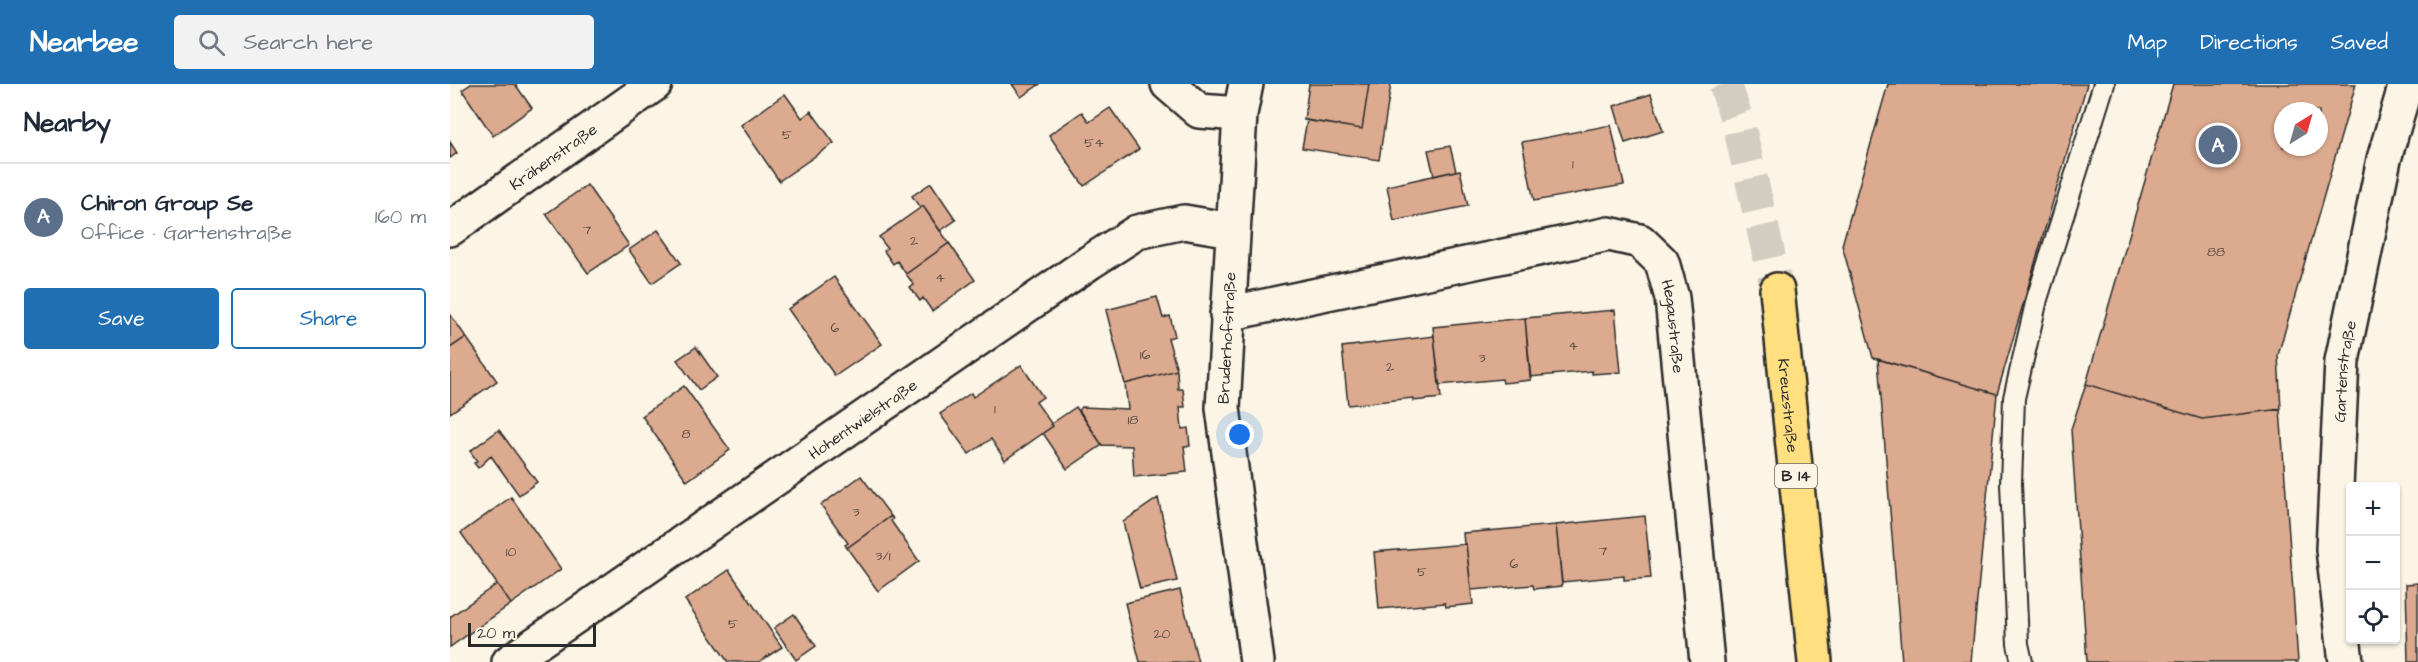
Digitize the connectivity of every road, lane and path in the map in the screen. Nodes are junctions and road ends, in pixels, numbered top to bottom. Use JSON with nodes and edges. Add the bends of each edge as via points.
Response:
{"nodes":[{"id":1,"x":655,"y":84,"type":"edge"},
{"id":2,"x":1168,"y":84,"type":"edge"},
{"id":3,"x":2104,"y":84,"type":"edge"},
{"id":4,"x":2406,"y":84,"type":"edge"},
{"id":5,"x":1243,"y":99,"type":"edge"},
{"id":6,"x":450,"y":229,"type":"edge"},
{"id":7,"x":1232,"y":230,"type":"junction"},
{"id":8,"x":1777,"y":290,"type":"tunnel mouth"},
{"id":9,"x":1227,"y":314,"type":"junction"},
{"id":10,"x":509,"y":662,"type":"edge"},
{"id":11,"x":1257,"y":662,"type":"edge"},
{"id":12,"x":1707,"y":662,"type":"edge"},
{"id":13,"x":1815,"y":662,"type":"edge"},
{"id":14,"x":2022,"y":662,"type":"edge"},
{"id":15,"x":2346,"y":662,"type":"edge"}],
"edges":[{"from":1,"to":6,"type":"street","name":"Krähenstraße"},
{"from":2,"to":5,"type":"street","via":[[1199,111]]},
{"from":3,"to":14,"type":"lane","via":[[2037,299],[2014,398],[2011,484]]},
{"from":4,"to":15,"type":"street","name":"Gartenstraße","via":[[2384,159],[2342,361],[2333,549]]},
{"from":5,"to":7,"type":"street","name":"Bruderhofstraße"},
{"from":7,"to":9,"type":"street","name":"Bruderhofstraße"},
{"from":7,"to":10,"type":"street","name":"Hohentwielstraße","via":[[1184,222],[1137,232]]},
{"from":8,"to":13,"type":"main road","name":"Kreuzstraße","number":"B 14"},
{"from":9,"to":11,"type":"street","name":"Bruderhofstraße","via":[[1222,408]]},
{"from":9,"to":12,"type":"street","name":"Hegaustraße","via":[[1609,234],[1640,241],[1662,262],[1672,298]]}]}
